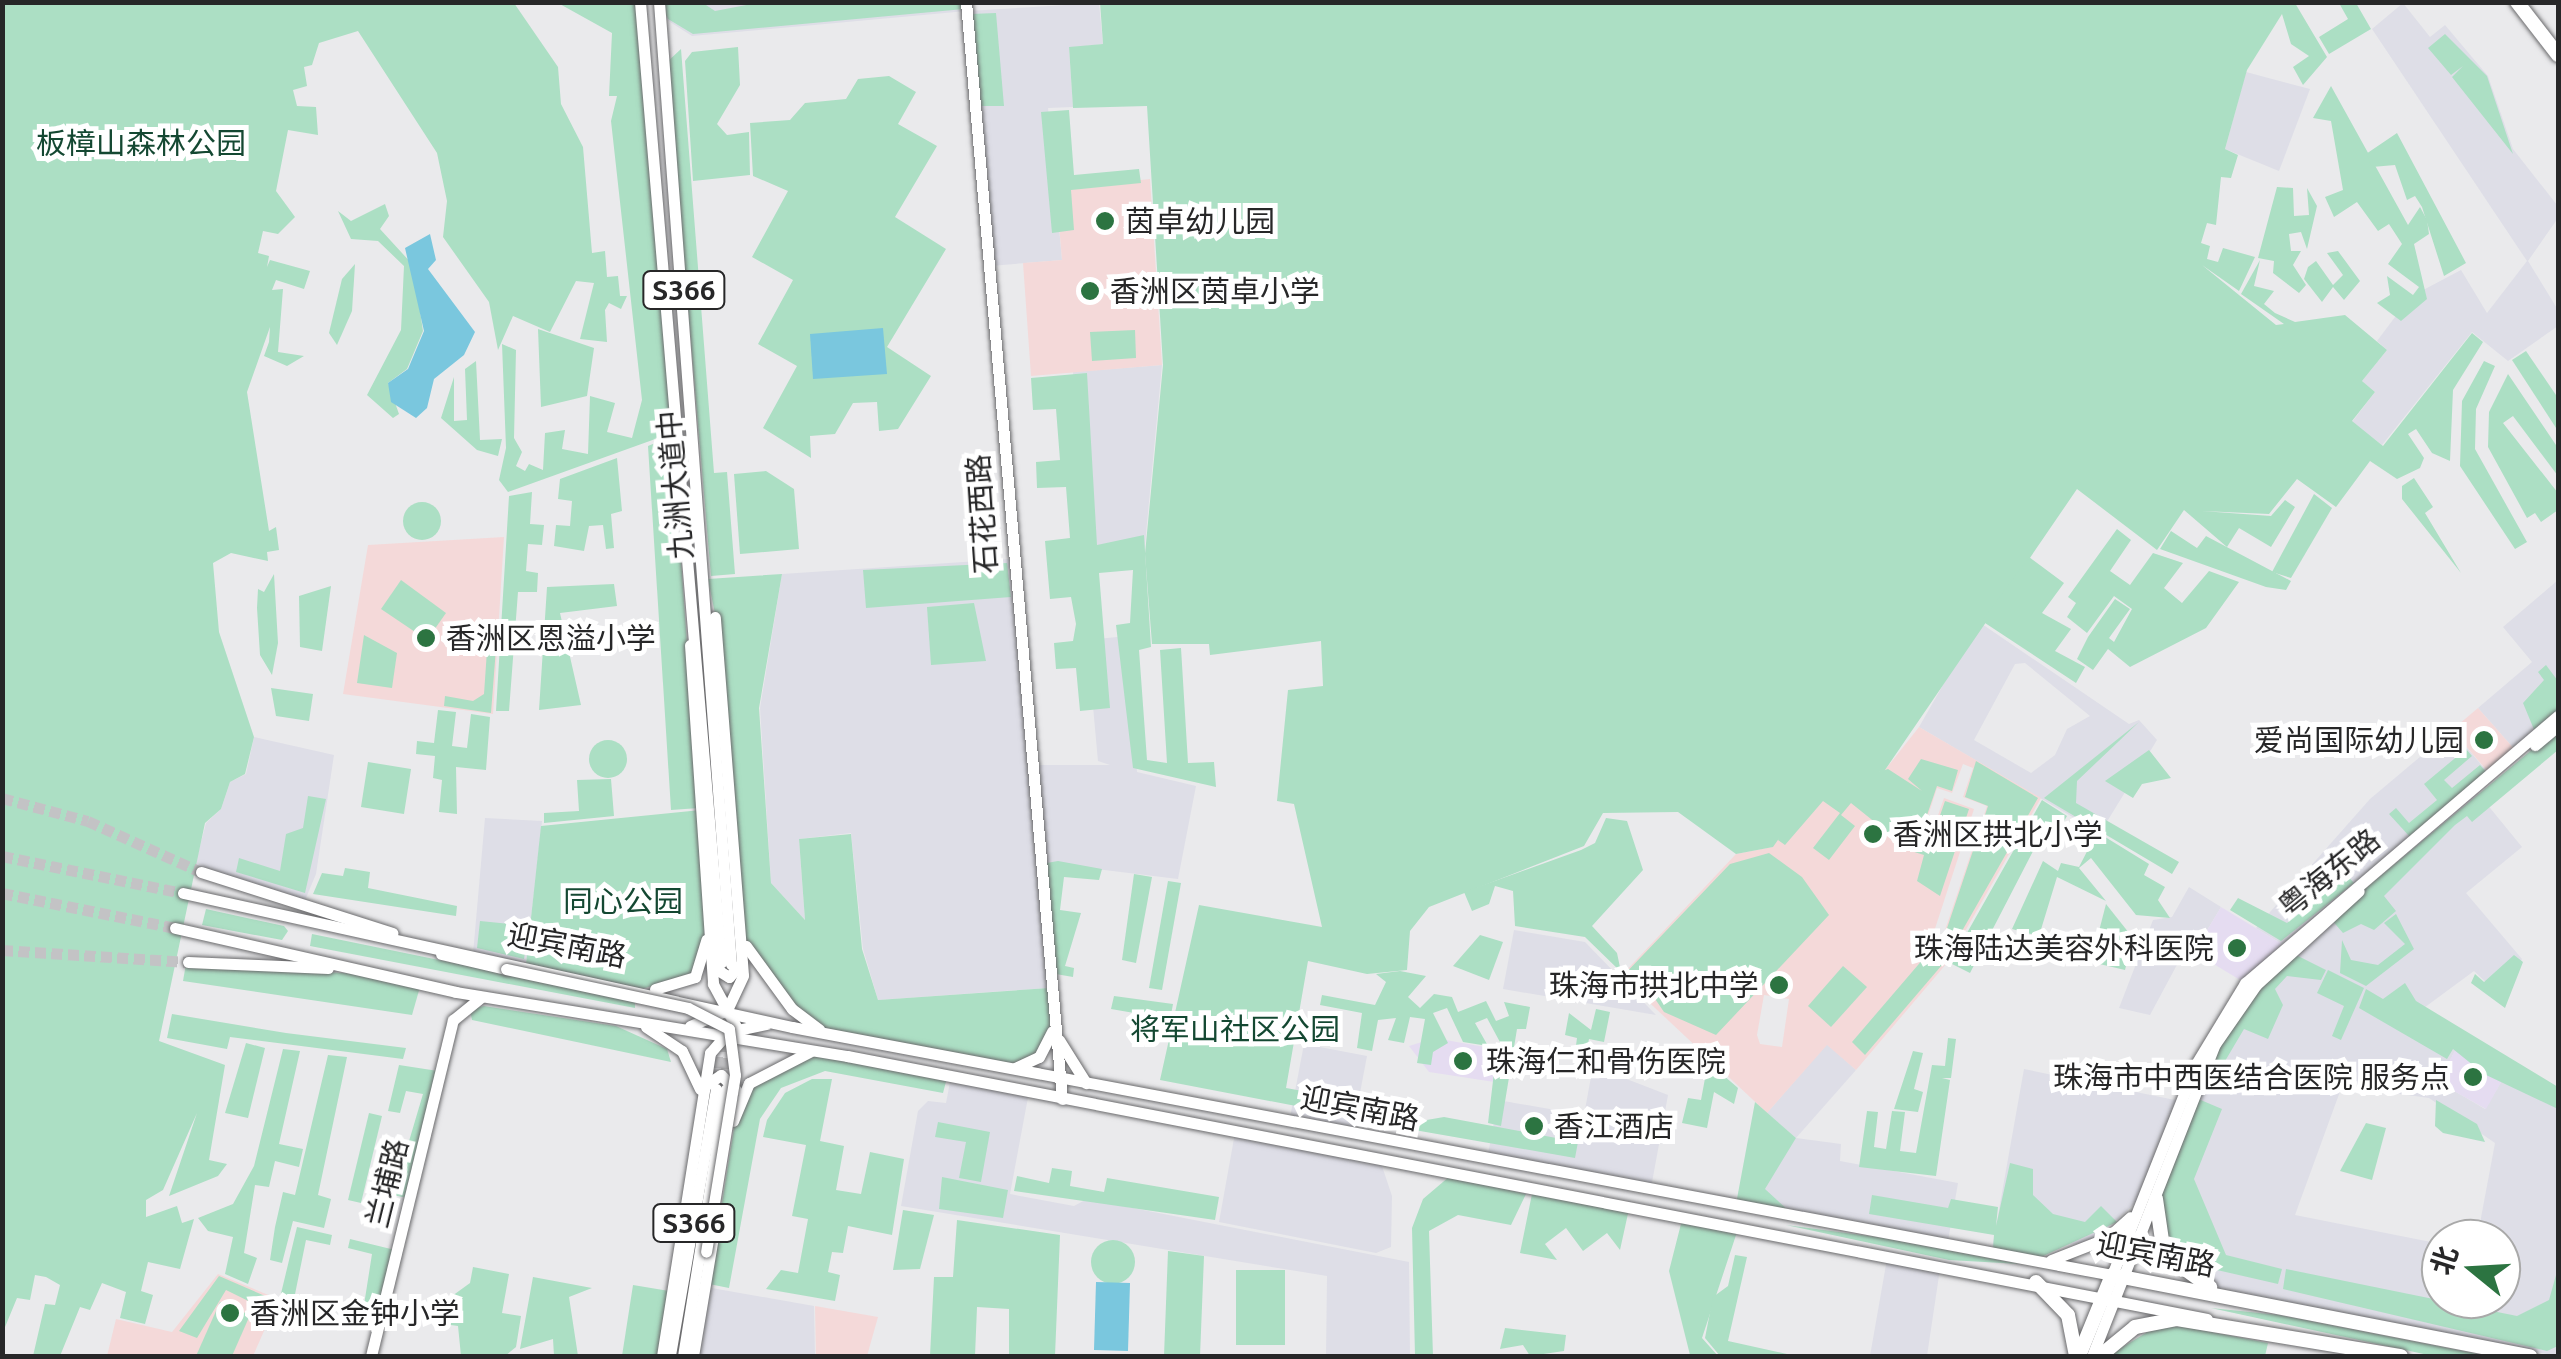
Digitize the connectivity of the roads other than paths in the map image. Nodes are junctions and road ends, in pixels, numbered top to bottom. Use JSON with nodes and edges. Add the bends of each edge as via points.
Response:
{"nodes":[{"id":1,"x":640,"y":2,"type":"edge"},
{"id":2,"x":659,"y":2,"type":"edge"},
{"id":3,"x":966,"y":2,"type":"edge"},
{"id":4,"x":2517,"y":2,"type":"edge"},
{"id":5,"x":2527,"y":2,"type":"edge"},
{"id":6,"x":2558,"y":42,"type":"edge"},
{"id":7,"x":2558,"y":54,"type":"edge"},
{"id":8,"x":686,"y":576,"type":"junction"},
{"id":9,"x":708,"y":578,"type":"junction"},
{"id":10,"x":2558,"y":716,"type":"edge"},
{"id":11,"x":2558,"y":726,"type":"edge"},
{"id":12,"x":201,"y":872,"type":"tunnel mouth"},
{"id":13,"x":706,"y":881,"type":"junction"},
{"id":14,"x":183,"y":894,"type":"tunnel mouth"},
{"id":15,"x":174,"y":928,"type":"tunnel mouth"},
{"id":16,"x":743,"y":932,"type":"junction"},
{"id":17,"x":410,"y":941,"type":"junction"},
{"id":18,"x":188,"y":962,"type":"tunnel mouth"},
{"id":19,"x":727,"y":964,"type":"junction"},
{"id":20,"x":362,"y":970,"type":"junction"},
{"id":21,"x":426,"y":985,"type":"junction"},
{"id":22,"x":628,"y":985,"type":"junction"},
{"id":23,"x":642,"y":989,"type":"junction"},
{"id":24,"x":484,"y":997,"type":"junction"},
{"id":25,"x":722,"y":1013,"type":"junction"},
{"id":26,"x":618,"y":1018,"type":"junction"},
{"id":27,"x":453,"y":1020,"type":"junction"},
{"id":28,"x":1052,"y":1022,"type":"junction"},
{"id":29,"x":668,"y":1026,"type":"junction"},
{"id":30,"x":792,"y":1026,"type":"junction"},
{"id":31,"x":729,"y":1033,"type":"junction"},
{"id":32,"x":827,"y":1033,"type":"junction"},
{"id":33,"x":850,"y":1037,"type":"junction"},
{"id":34,"x":814,"y":1051,"type":"junction"},
{"id":35,"x":847,"y":1056,"type":"junction"},
{"id":36,"x":1015,"y":1069,"type":"junction"},
{"id":37,"x":1060,"y":1078,"type":"junction"},
{"id":38,"x":1086,"y":1083,"type":"junction"},
{"id":39,"x":717,"y":1093,"type":"junction"},
{"id":40,"x":1062,"y":1098,"type":"junction"},
{"id":41,"x":733,"y":1122,"type":"junction"},
{"id":42,"x":2156,"y":1199,"type":"junction"},
{"id":43,"x":2139,"y":1206,"type":"junction"},
{"id":44,"x":1822,"y":1220,"type":"junction"},
{"id":45,"x":1818,"y":1242,"type":"junction"},
{"id":46,"x":2020,"y":1255,"type":"junction"},
{"id":47,"x":2048,"y":1261,"type":"junction"},
{"id":48,"x":2118,"y":1276,"type":"junction"},
{"id":49,"x":2016,"y":1278,"type":"junction"},
{"id":50,"x":2036,"y":1282,"type":"junction"},
{"id":51,"x":2110,"y":1296,"type":"junction"},
{"id":52,"x":2233,"y":1297,"type":"junction"},
{"id":53,"x":2207,"y":1319,"type":"junction"},
{"id":54,"x":371,"y":1356,"type":"edge"},
{"id":55,"x":662,"y":1356,"type":"edge"},
{"id":56,"x":670,"y":1356,"type":"edge"},
{"id":57,"x":688,"y":1356,"type":"edge"},
{"id":58,"x":2077,"y":1356,"type":"edge"},
{"id":59,"x":2096,"y":1356,"type":"edge"},
{"id":60,"x":2401,"y":1356,"type":"edge"},
{"id":61,"x":2530,"y":1356,"type":"edge"}],
"edges":[{"from":1,"to":8,"type":"main road","name":"九洲大道中","number":"S366"},
{"from":2,"to":9,"type":"main road","name":"九洲大道中","number":"S366"},
{"from":3,"to":28,"type":"main road","name":"石花西路"},
{"from":4,"to":7,"type":"highway"},
{"from":5,"to":6,"type":"highway"},
{"from":8,"to":13,"type":"main road"},
{"from":8,"to":19,"type":"main road","name":"九洲大道中","number":"S366","via":[[703,687]]},
{"from":9,"to":16,"type":"main road","via":[[724,679]]},
{"from":9,"to":19,"type":"main road","name":"九洲大道中","number":"S366"},
{"from":10,"to":43,"type":"main road","name":"粤海东路","via":[[2245,983],[2196,1064]]},
{"from":11,"to":42,"type":"main road","name":"粤海东路","via":[[2256,985],[2215,1044]]},
{"from":12,"to":17,"type":"main road"},
{"from":13,"to":19,"type":"main road"},
{"from":13,"to":23,"type":"main road","via":[[699,972],[670,988]]},
{"from":14,"to":17,"type":"main road","name":"迎宾南路"},
{"from":15,"to":20,"type":"main road"},
{"from":16,"to":19,"type":"main road"},
{"from":16,"to":32,"type":"main road","via":[[782,996]]},
{"from":17,"to":22,"type":"main road","name":"迎宾南路"},
{"from":17,"to":57,"type":"main road","bridge":true,"via":[[506,970],[688,1008],[727,1027],[736,1068]]},
{"from":18,"to":20,"type":"main road"},
{"from":19,"to":25,"type":"main road"},
{"from":19,"to":25,"type":"main road","via":[[741,989]]},
{"from":20,"to":21,"type":"main road"},
{"from":21,"to":24,"type":"main road"},
{"from":21,"to":27,"type":"main road","via":[[445,997]]},
{"from":22,"to":23,"type":"main road","name":"迎宾南路"},
{"from":22,"to":26,"type":"main road","via":[[640,993],[642,1008]]},
{"from":23,"to":25,"type":"main road","name":"迎宾南路"},
{"from":24,"to":26,"type":"main road"},
{"from":24,"to":27,"type":"main road","via":[[469,1001]]},
{"from":25,"to":29,"type":"main road"},
{"from":25,"to":30,"type":"main road","name":"迎宾南路"},
{"from":25,"to":31,"type":"main road"},
{"from":26,"to":29,"type":"main road"},
{"from":26,"to":39,"type":"main road","via":[[682,1051]]},
{"from":27,"to":54,"type":"main road","name":"兰埔路"},
{"from":28,"to":36,"type":"main road","via":[[1039,1057]]},
{"from":28,"to":37,"type":"main road","name":"石花西路"},
{"from":28,"to":38,"type":"main road"},
{"from":29,"to":31,"type":"main road"},
{"from":30,"to":31,"type":"main road"},
{"from":30,"to":32,"type":"main road","name":"迎宾南路"},
{"from":31,"to":34,"type":"main road","name":"迎宾南路"},
{"from":31,"to":39,"type":"main road"},
{"from":31,"to":39,"type":"main road"},
{"from":32,"to":33,"type":"main road","name":"迎宾南路"},
{"from":33,"to":35,"type":"main road"},
{"from":33,"to":36,"type":"main road","name":"迎宾南路"},
{"from":34,"to":35,"type":"main road","name":"迎宾南路"},
{"from":34,"to":41,"type":"main road","via":[[755,1078]]},
{"from":35,"to":40,"type":"main road","name":"迎宾南路"},
{"from":36,"to":37,"type":"main road","name":"迎宾南路"},
{"from":37,"to":38,"type":"main road","name":"迎宾南路"},
{"from":37,"to":40,"type":"main road","name":"石花西路"},
{"from":38,"to":44,"type":"main road","name":"迎宾南路"},
{"from":39,"to":41,"type":"main road"},
{"from":39,"to":55,"type":"main road"},
{"from":39,"to":56,"type":"main road","number":"S366"},
{"from":39,"to":57,"type":"main road","number":"S366"},
{"from":40,"to":45,"type":"main road","name":"迎宾南路"},
{"from":41,"to":57,"type":"main road"},
{"from":42,"to":48,"type":"main road","name":"粤海东路"},
{"from":42,"to":52,"type":"highway","via":[[2158,1240],[2168,1261]]},
{"from":43,"to":47,"type":"main road","via":[[2108,1238]]},
{"from":43,"to":48,"type":"main road","name":"粤海东路"},
{"from":44,"to":45,"type":"main road","via":[[1838,1235]]},
{"from":44,"to":46,"type":"main road","name":"迎宾南路"},
{"from":45,"to":49,"type":"main road","name":"迎宾南路"},
{"from":46,"to":47,"type":"main road","name":"迎宾南路"},
{"from":46,"to":49,"type":"main road","via":[[2032,1268]]},
{"from":47,"to":48,"type":"main road","name":"迎宾南路"},
{"from":48,"to":51,"type":"highway"},
{"from":48,"to":52,"type":"highway","name":"迎宾南路"},
{"from":49,"to":50,"type":"main road","name":"迎宾南路"},
{"from":50,"to":51,"type":"main road","name":"迎宾南路"},
{"from":50,"to":58,"type":"highway","via":[[2068,1315]]},
{"from":51,"to":53,"type":"main road","name":"迎宾南路"},
{"from":51,"to":58,"type":"highway"},
{"from":51,"to":59,"type":"main road"},
{"from":52,"to":61,"type":"highway","name":"迎宾南路"},
{"from":53,"to":59,"type":"highway","via":[[2153,1320]]},
{"from":53,"to":60,"type":"highway","name":"迎宾南路"}]}
